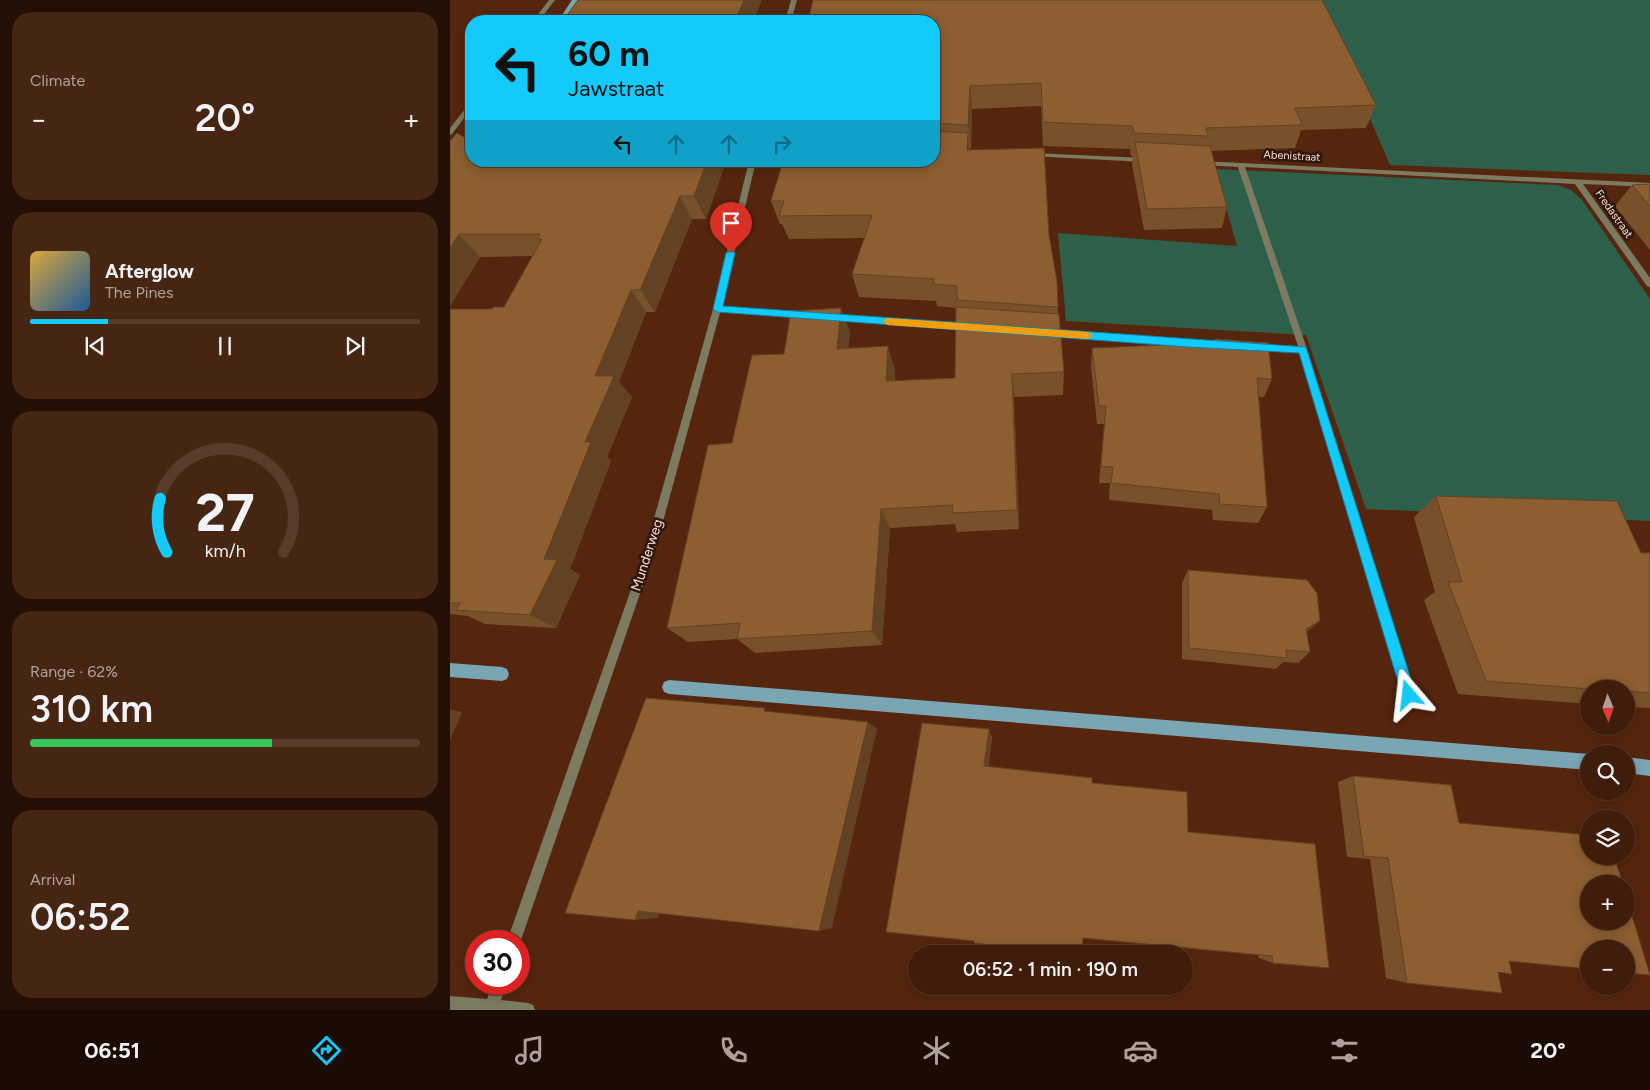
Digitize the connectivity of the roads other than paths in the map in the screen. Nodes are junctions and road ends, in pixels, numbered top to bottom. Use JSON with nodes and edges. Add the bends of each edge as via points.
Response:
{"nodes":[{"id":1,"x":552,"y":0,"type":"edge"},
{"id":2,"x":794,"y":0,"type":"edge"},
{"id":3,"x":541,"y":15,"type":"edge"},
{"id":4,"x":790,"y":15,"type":"edge"},
{"id":5,"x":465,"y":113,"type":"edge"},
{"id":6,"x":450,"y":133,"type":"edge"},
{"id":7,"x":1023,"y":154,"type":"edge"},
{"id":8,"x":1152,"y":160,"type":"edge"},
{"id":9,"x":1191,"y":162,"type":"edge"},
{"id":10,"x":1241,"y":165,"type":"junction"},
{"id":11,"x":752,"y":167,"type":"edge"},
{"id":12,"x":1577,"y":181,"type":"junction"},
{"id":13,"x":1650,"y":185,"type":"edge"},
{"id":14,"x":1650,"y":284,"type":"edge"},
{"id":15,"x":717,"y":309,"type":"junction"},
{"id":16,"x":815,"y":316,"type":"edge"},
{"id":17,"x":825,"y":316,"type":"edge"},
{"id":18,"x":982,"y":328,"type":"edge"},
{"id":19,"x":1041,"y":332,"type":"edge"},
{"id":20,"x":1303,"y":349,"type":"junction"},
{"id":21,"x":1409,"y":695,"type":"dead end"},
{"id":22,"x":518,"y":930,"type":"edge"},
{"id":23,"x":496,"y":995,"type":"edge"},
{"id":24,"x":450,"y":1003,"type":"edge"},
{"id":25,"x":491,"y":1008,"type":"edge"},
{"id":26,"x":528,"y":1010,"type":"edge"}],
"edges":[{"from":1,"to":3,"type":"street"},
{"from":2,"to":4,"type":"street"},
{"from":5,"to":6,"type":"street"},
{"from":7,"to":8,"type":"street"},
{"from":9,"to":10,"type":"street","name":"Abenistraat"},
{"from":10,"to":12,"type":"street","name":"Abenistraat"},
{"from":10,"to":20,"type":"street"},
{"from":11,"to":15,"type":"street","name":"Munderweg"},
{"from":12,"to":13,"type":"street","name":"Abenistraat"},
{"from":12,"to":14,"type":"street","name":"Fredastraat"},
{"from":15,"to":16,"type":"street"},
{"from":15,"to":22,"type":"street","name":"Munderweg","via":[[651,547]]},
{"from":17,"to":18,"type":"street"},
{"from":19,"to":20,"type":"street"},
{"from":20,"to":21,"type":"street"},
{"from":23,"to":25,"type":"street"},
{"from":24,"to":25,"type":"street"},
{"from":25,"to":26,"type":"street"}]}
